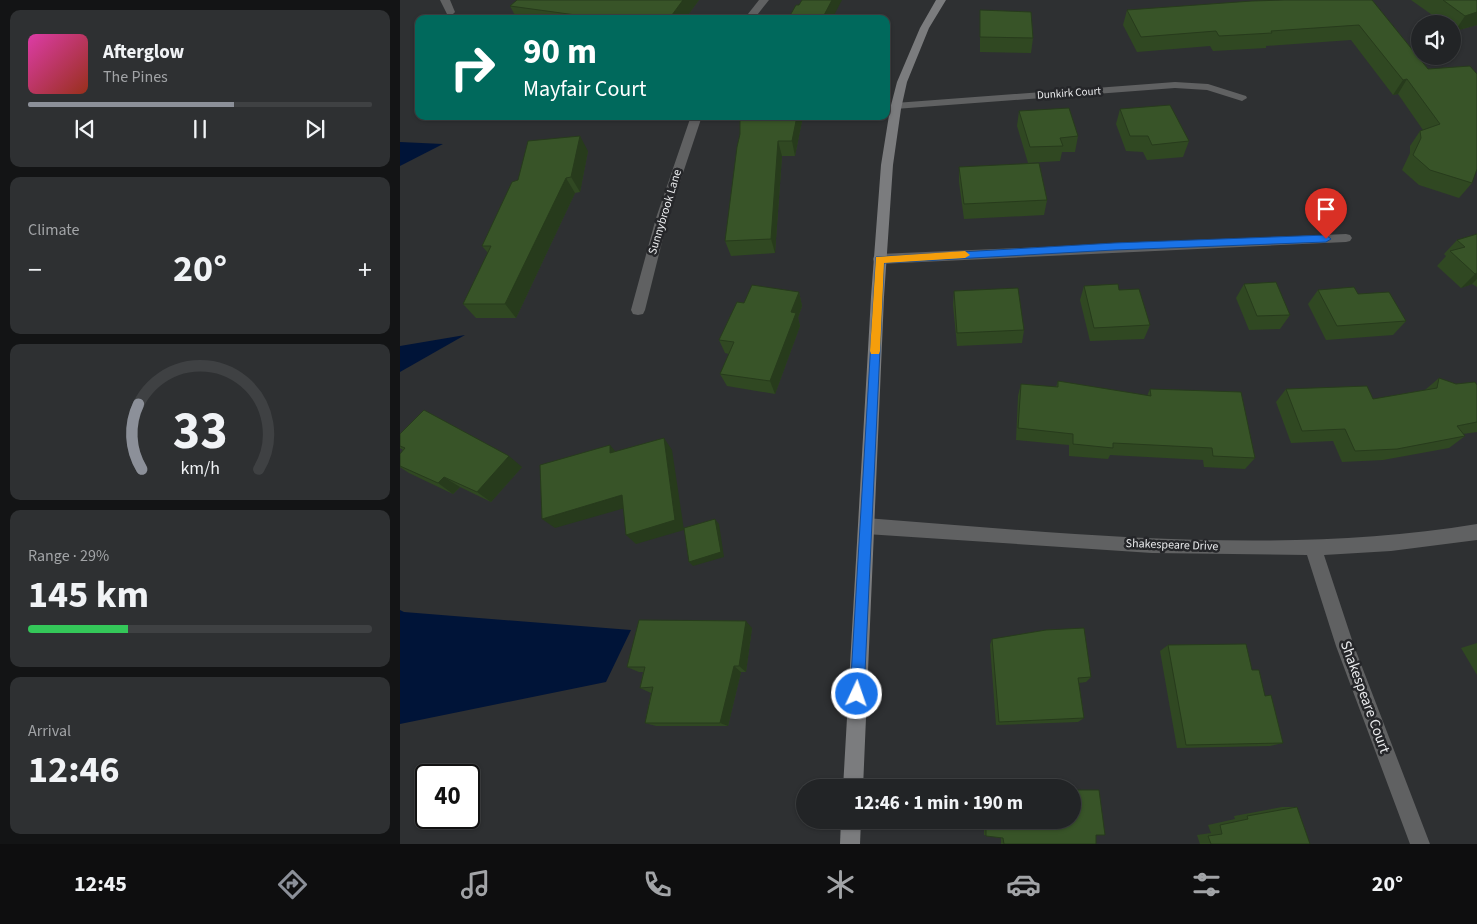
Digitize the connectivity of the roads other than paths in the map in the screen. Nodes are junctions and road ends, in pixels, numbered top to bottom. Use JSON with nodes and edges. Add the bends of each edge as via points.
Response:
{"nodes":[{"id":1,"x":445,"y":0,"type":"edge"},
{"id":2,"x":764,"y":0,"type":"edge"},
{"id":3,"x":941,"y":0,"type":"edge"},
{"id":4,"x":450,"y":12,"type":"dead end"},
{"id":5,"x":752,"y":15,"type":"edge"},
{"id":6,"x":1242,"y":98,"type":"dead end"},
{"id":7,"x":895,"y":106,"type":"junction"},
{"id":8,"x":696,"y":120,"type":"edge"},
{"id":9,"x":1346,"y":238,"type":"dead end"},
{"id":10,"x":880,"y":260,"type":"junction"},
{"id":11,"x":638,"y":310,"type":"dead end"},
{"id":12,"x":866,"y":526,"type":"junction"},
{"id":13,"x":1477,"y":532,"type":"edge"},
{"id":14,"x":1313,"y":548,"type":"junction"},
{"id":15,"x":853,"y":779,"type":"edge"},
{"id":16,"x":851,"y":829,"type":"edge"},
{"id":17,"x":850,"y":844,"type":"edge"},
{"id":18,"x":1420,"y":844,"type":"edge"}],
"edges":[{"from":1,"to":4,"type":"street"},
{"from":2,"to":5,"type":"street"},
{"from":3,"to":7,"type":"street","via":[[908,60]]},
{"from":6,"to":7,"type":"street","name":"Dunkirk Court","via":[[1208,87],[1175,85]]},
{"from":7,"to":10,"type":"street","via":[[888,148]]},
{"from":8,"to":11,"type":"street","name":"Sunnybrook Lane","via":[[662,218]]},
{"from":9,"to":10,"type":"street"},
{"from":10,"to":12,"type":"street"},
{"from":12,"to":14,"type":"street","name":"Shakespeare Drive","via":[[1173,547]]},
{"from":12,"to":15,"type":"street"},
{"from":13,"to":14,"type":"street","name":"Shakespeare Drive","via":[[1429,541]]},
{"from":14,"to":18,"type":"street","name":"Shakespeare Court"},
{"from":16,"to":17,"type":"street"}]}
